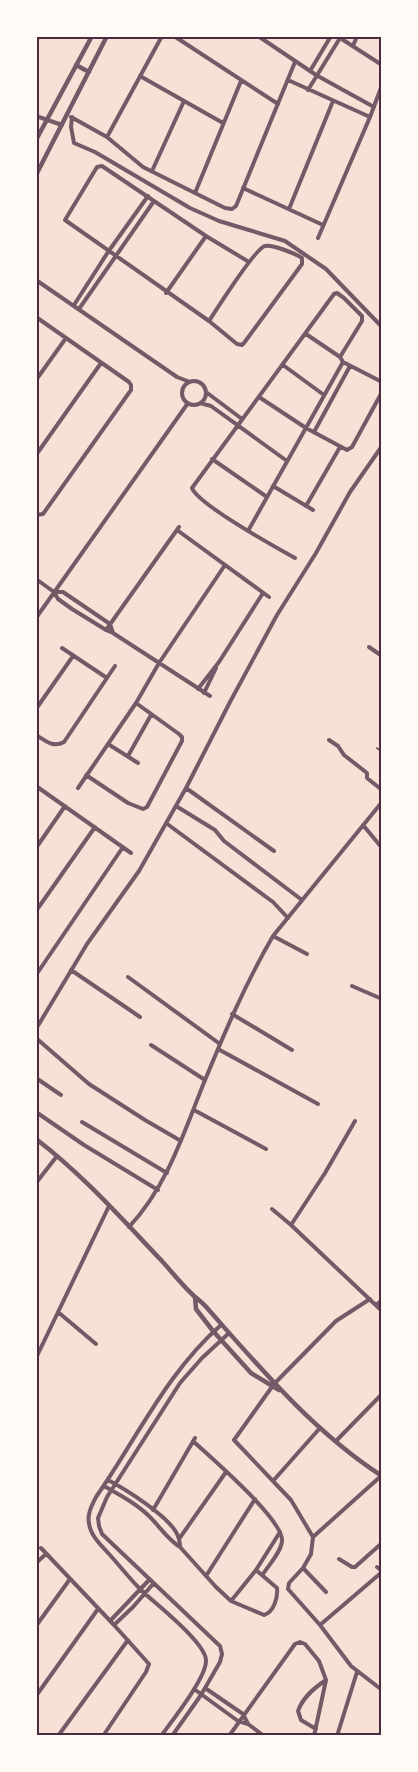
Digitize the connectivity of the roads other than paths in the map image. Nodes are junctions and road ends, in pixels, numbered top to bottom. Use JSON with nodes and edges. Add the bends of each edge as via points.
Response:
{"nodes":[{"id":1,"x":39,"y":36,"type":"edge"},
{"id":2,"x":92,"y":36,"type":"edge"},
{"id":3,"x":107,"y":36,"type":"edge"},
{"id":4,"x":162,"y":36,"type":"edge"},
{"id":5,"x":174,"y":36,"type":"edge"},
{"id":6,"x":258,"y":36,"type":"edge"},
{"id":7,"x":331,"y":36,"type":"edge"},
{"id":8,"x":357,"y":36,"type":"edge"},
{"id":9,"x":338,"y":37,"type":"edge"},
{"id":10,"x":36,"y":41,"type":"edge"},
{"id":11,"x":353,"y":46,"type":"junction"},
{"id":12,"x":295,"y":62,"type":"junction"},
{"id":13,"x":76,"y":65,"type":"junction"},
{"id":14,"x":382,"y":65,"type":"edge"},
{"id":15,"x":89,"y":72,"type":"junction"},
{"id":16,"x":310,"y":72,"type":"junction"},
{"id":17,"x":316,"y":75,"type":"junction"},
{"id":18,"x":140,"y":76,"type":"junction"},
{"id":19,"x":288,"y":80,"type":"junction"},
{"id":20,"x":241,"y":81,"type":"junction"},
{"id":21,"x":382,"y":85,"type":"edge"},
{"id":22,"x":308,"y":90,"type":"junction"},
{"id":23,"x":184,"y":101,"type":"junction"},
{"id":24,"x":333,"y":101,"type":"junction"},
{"id":25,"x":278,"y":104,"type":"junction"},
{"id":26,"x":374,"y":107,"type":"junction"},
{"id":27,"x":36,"y":116,"type":"edge"},
{"id":28,"x":70,"y":116,"type":"junction"},
{"id":29,"x":370,"y":117,"type":"junction"},
{"id":30,"x":48,"y":119,"type":"junction"},
{"id":31,"x":223,"y":123,"type":"junction"},
{"id":32,"x":62,"y":125,"type":"junction"},
{"id":33,"x":107,"y":137,"type":"junction"},
{"id":34,"x":37,"y":138,"type":"edge"},
{"id":35,"x":152,"y":171,"type":"junction"},
{"id":36,"x":36,"y":175,"type":"edge"},
{"id":37,"x":243,"y":188,"type":"junction"},
{"id":38,"x":195,"y":193,"type":"junction"},
{"id":39,"x":148,"y":196,"type":"junction"},
{"id":40,"x":154,"y":201,"type":"junction"},
{"id":41,"x":289,"y":209,"type":"junction"},
{"id":42,"x":323,"y":225,"type":"junction"},
{"id":43,"x":206,"y":236,"type":"junction"},
{"id":44,"x":318,"y":238,"type":"dead end"},
{"id":45,"x":108,"y":252,"type":"junction"},
{"id":46,"x":115,"y":257,"type":"junction"},
{"id":47,"x":250,"y":262,"type":"junction"},
{"id":48,"x":36,"y":280,"type":"edge"},
{"id":49,"x":166,"y":293,"type":"junction"},
{"id":50,"x":74,"y":306,"type":"junction"},
{"id":51,"x":79,"y":309,"type":"junction"},
{"id":52,"x":36,"y":317,"type":"edge"},
{"id":53,"x":209,"y":321,"type":"junction"},
{"id":54,"x":382,"y":327,"type":"edge"},
{"id":55,"x":306,"y":334,"type":"junction"},
{"id":56,"x":66,"y":338,"type":"junction"},
{"id":57,"x":340,"y":356,"type":"junction"},
{"id":58,"x":343,"y":362,"type":"junction"},
{"id":59,"x":101,"y":363,"type":"junction"},
{"id":60,"x":283,"y":365,"type":"junction"},
{"id":61,"x":350,"y":366,"type":"junction"},
{"id":62,"x":177,"y":377,"type":"junction"},
{"id":63,"x":36,"y":380,"type":"edge"},
{"id":64,"x":190,"y":382,"type":"junction"},
{"id":65,"x":382,"y":382,"type":"edge"},
{"id":66,"x":183,"y":388,"type":"junction"},
{"id":67,"x":206,"y":392,"type":"junction"},
{"id":68,"x":382,"y":392,"type":"edge"},
{"id":69,"x":324,"y":396,"type":"junction"},
{"id":70,"x":259,"y":397,"type":"junction"},
{"id":71,"x":188,"y":403,"type":"junction"},
{"id":72,"x":200,"y":403,"type":"junction"},
{"id":73,"x":242,"y":419,"type":"junction"},
{"id":74,"x":238,"y":425,"type":"junction"},
{"id":75,"x":306,"y":428,"type":"junction"},
{"id":76,"x":314,"y":432,"type":"junction"},
{"id":77,"x":382,"y":446,"type":"edge"},
{"id":78,"x":340,"y":447,"type":"junction"},
{"id":79,"x":36,"y":455,"type":"edge"},
{"id":80,"x":212,"y":459,"type":"junction"},
{"id":81,"x":287,"y":461,"type":"junction"},
{"id":82,"x":272,"y":486,"type":"junction"},
{"id":83,"x":266,"y":497,"type":"junction"},
{"id":84,"x":306,"y":506,"type":"junction"},
{"id":85,"x":313,"y":510,"type":"dead end"},
{"id":86,"x":36,"y":515,"type":"edge"},
{"id":87,"x":248,"y":531,"type":"junction"},
{"id":88,"x":295,"y":558,"type":"dead end"},
{"id":89,"x":225,"y":565,"type":"junction"},
{"id":90,"x":36,"y":580,"type":"edge"},
{"id":91,"x":54,"y":592,"type":"junction"},
{"id":92,"x":263,"y":593,"type":"junction"},
{"id":93,"x":269,"y":597,"type":"dead end"},
{"id":94,"x":36,"y":618,"type":"edge"},
{"id":95,"x":110,"y":624,"type":"junction"},
{"id":96,"x":106,"y":630,"type":"junction"},
{"id":97,"x":113,"y":633,"type":"junction"},
{"id":98,"x":369,"y":647,"type":"dead end"},
{"id":99,"x":62,"y":648,"type":"dead end"},
{"id":100,"x":73,"y":656,"type":"junction"},
{"id":101,"x":382,"y":656,"type":"edge"},
{"id":102,"x":219,"y":662,"type":"junction"},
{"id":103,"x":159,"y":663,"type":"junction"},
{"id":104,"x":115,"y":666,"type":"dead end"},
{"id":105,"x":107,"y":678,"type":"junction"},
{"id":106,"x":198,"y":689,"type":"junction"},
{"id":107,"x":204,"y":693,"type":"junction"},
{"id":108,"x":210,"y":696,"type":"dead end"},
{"id":109,"x":136,"y":704,"type":"junction"},
{"id":110,"x":36,"y":709,"type":"edge"},
{"id":111,"x":151,"y":715,"type":"junction"},
{"id":112,"x":36,"y":735,"type":"edge"},
{"id":113,"x":329,"y":740,"type":"dead end"},
{"id":114,"x":108,"y":744,"type":"junction"},
{"id":115,"x":377,"y":748,"type":"dead end"},
{"id":116,"x":382,"y":752,"type":"edge"},
{"id":117,"x":128,"y":756,"type":"junction"},
{"id":118,"x":138,"y":763,"type":"dead end"},
{"id":119,"x":86,"y":775,"type":"junction"},
{"id":120,"x":36,"y":786,"type":"edge"},
{"id":121,"x":78,"y":788,"type":"dead end"},
{"id":122,"x":186,"y":788,"type":"junction"},
{"id":123,"x":382,"y":790,"type":"edge"},
{"id":124,"x":382,"y":802,"type":"edge"},
{"id":125,"x":65,"y":806,"type":"junction"},
{"id":126,"x":176,"y":806,"type":"junction"},
{"id":127,"x":166,"y":823,"type":"junction"},
{"id":128,"x":364,"y":825,"type":"junction"},
{"id":129,"x":95,"y":827,"type":"junction"},
{"id":130,"x":123,"y":847,"type":"junction"},
{"id":131,"x":36,"y":848,"type":"edge"},
{"id":132,"x":382,"y":848,"type":"edge"},
{"id":133,"x":274,"y":851,"type":"dead end"},
{"id":134,"x":131,"y":853,"type":"dead end"},
{"id":135,"x":302,"y":900,"type":"junction"},
{"id":136,"x":36,"y":911,"type":"edge"},
{"id":137,"x":288,"y":918,"type":"junction"},
{"id":138,"x":273,"y":936,"type":"junction"},
{"id":139,"x":307,"y":954,"type":"dead end"},
{"id":140,"x":38,"y":969,"type":"edge"},
{"id":141,"x":71,"y":970,"type":"junction"},
{"id":142,"x":36,"y":975,"type":"edge"},
{"id":143,"x":128,"y":978,"type":"dead end"},
{"id":144,"x":352,"y":986,"type":"dead end"},
{"id":145,"x":382,"y":999,"type":"edge"},
{"id":146,"x":232,"y":1014,"type":"junction"},
{"id":147,"x":140,"y":1017,"type":"dead end"},
{"id":148,"x":36,"y":1029,"type":"edge"},
{"id":149,"x":36,"y":1038,"type":"edge"},
{"id":150,"x":152,"y":1045,"type":"dead end"},
{"id":151,"x":219,"y":1047,"type":"junction"},
{"id":152,"x":292,"y":1050,"type":"dead end"},
{"id":153,"x":36,"y":1078,"type":"edge"},
{"id":154,"x":205,"y":1080,"type":"junction"},
{"id":155,"x":61,"y":1095,"type":"dead end"},
{"id":156,"x":318,"y":1104,"type":"dead end"},
{"id":157,"x":194,"y":1110,"type":"junction"},
{"id":158,"x":36,"y":1112,"type":"edge"},
{"id":159,"x":356,"y":1120,"type":"dead end"},
{"id":160,"x":82,"y":1122,"type":"dead end"},
{"id":161,"x":36,"y":1139,"type":"edge"},
{"id":162,"x":181,"y":1141,"type":"junction"},
{"id":163,"x":266,"y":1149,"type":"dead end"},
{"id":164,"x":57,"y":1156,"type":"junction"},
{"id":165,"x":167,"y":1173,"type":"junction"},
{"id":166,"x":36,"y":1184,"type":"edge"},
{"id":167,"x":158,"y":1190,"type":"junction"},
{"id":168,"x":109,"y":1206,"type":"junction"},
{"id":169,"x":272,"y":1209,"type":"dead end"},
{"id":170,"x":291,"y":1225,"type":"junction"},
{"id":171,"x":129,"y":1226,"type":"junction"},
{"id":172,"x":195,"y":1297,"type":"junction"},
{"id":173,"x":370,"y":1300,"type":"junction"},
{"id":174,"x":382,"y":1300,"type":"edge"},
{"id":175,"x":376,"y":1305,"type":"junction"},
{"id":176,"x":382,"y":1311,"type":"edge"},
{"id":177,"x":58,"y":1312,"type":"junction"},
{"id":178,"x":221,"y":1325,"type":"junction"},
{"id":179,"x":213,"y":1331,"type":"junction"},
{"id":180,"x":228,"y":1334,"type":"junction"},
{"id":181,"x":221,"y":1340,"type":"junction"},
{"id":182,"x":96,"y":1344,"type":"dead end"},
{"id":183,"x":36,"y":1358,"type":"edge"},
{"id":184,"x":266,"y":1375,"type":"junction"},
{"id":185,"x":261,"y":1380,"type":"junction"},
{"id":186,"x":273,"y":1385,"type":"junction"},
{"id":187,"x":382,"y":1394,"type":"edge"},
{"id":188,"x":320,"y":1428,"type":"junction"},
{"id":189,"x":336,"y":1441,"type":"junction"},
{"id":190,"x":226,"y":1472,"type":"junction"},
{"id":191,"x":381,"y":1476,"type":"edge"},
{"id":192,"x":108,"y":1480,"type":"junction"},
{"id":193,"x":273,"y":1481,"type":"junction"},
{"id":194,"x":116,"y":1484,"type":"junction"},
{"id":195,"x":104,"y":1486,"type":"junction"},
{"id":196,"x":112,"y":1491,"type":"junction"},
{"id":197,"x":255,"y":1499,"type":"junction"},
{"id":198,"x":153,"y":1510,"type":"junction"},
{"id":199,"x":148,"y":1516,"type":"junction"},
{"id":200,"x":280,"y":1532,"type":"junction"},
{"id":201,"x":313,"y":1537,"type":"junction"},
{"id":202,"x":179,"y":1538,"type":"junction"},
{"id":203,"x":174,"y":1543,"type":"junction"},
{"id":204,"x":382,"y":1544,"type":"edge"},
{"id":205,"x":180,"y":1547,"type":"junction"},
{"id":206,"x":41,"y":1548,"type":"dead end"},
{"id":207,"x":46,"y":1554,"type":"junction"},
{"id":208,"x":339,"y":1559,"type":"dead end"},
{"id":209,"x":36,"y":1563,"type":"edge"},
{"id":210,"x":376,"y":1566,"type":"dead end"},
{"id":211,"x":303,"y":1568,"type":"junction"},
{"id":212,"x":256,"y":1570,"type":"junction"},
{"id":213,"x":382,"y":1572,"type":"edge"},
{"id":214,"x":263,"y":1574,"type":"junction"},
{"id":215,"x":206,"y":1576,"type":"junction"},
{"id":216,"x":70,"y":1579,"type":"junction"},
{"id":217,"x":151,"y":1582,"type":"junction"},
{"id":218,"x":141,"y":1589,"type":"junction"},
{"id":219,"x":326,"y":1592,"type":"dead end"},
{"id":220,"x":145,"y":1593,"type":"junction"},
{"id":221,"x":231,"y":1601,"type":"junction"},
{"id":222,"x":98,"y":1609,"type":"junction"},
{"id":223,"x":110,"y":1621,"type":"junction"},
{"id":224,"x":114,"y":1625,"type":"junction"},
{"id":225,"x":320,"y":1625,"type":"junction"},
{"id":226,"x":36,"y":1626,"type":"edge"},
{"id":227,"x":128,"y":1640,"type":"junction"},
{"id":228,"x":357,"y":1672,"type":"junction"},
{"id":229,"x":326,"y":1680,"type":"junction"},
{"id":230,"x":205,"y":1688,"type":"junction"},
{"id":231,"x":194,"y":1690,"type":"junction"},
{"id":232,"x":382,"y":1690,"type":"edge"},
{"id":233,"x":201,"y":1695,"type":"junction"},
{"id":234,"x":36,"y":1696,"type":"edge"},
{"id":235,"x":243,"y":1714,"type":"junction"},
{"id":236,"x":238,"y":1721,"type":"junction"},
{"id":237,"x":248,"y":1724,"type":"junction"},
{"id":238,"x":166,"y":1729,"type":"junction"},
{"id":239,"x":316,"y":1729,"type":"junction"},
{"id":240,"x":172,"y":1735,"type":"edge"},
{"id":241,"x":58,"y":1736,"type":"edge"},
{"id":242,"x":102,"y":1736,"type":"edge"},
{"id":243,"x":161,"y":1736,"type":"edge"},
{"id":244,"x":228,"y":1736,"type":"edge"},
{"id":245,"x":264,"y":1736,"type":"edge"},
{"id":246,"x":314,"y":1736,"type":"edge"},
{"id":247,"x":337,"y":1736,"type":"edge"}],
"edges":[{"from":1,"to":10,"type":"street"},
{"from":2,"to":13,"type":"street"},
{"from":3,"to":15,"type":"street"},
{"from":4,"to":18,"type":"street"},
{"from":5,"to":20,"type":"street"},
{"from":6,"to":12,"type":"street"},
{"from":7,"to":16,"type":"street"},
{"from":8,"to":11,"type":"street"},
{"from":9,"to":11,"type":"street"},
{"from":9,"to":17,"type":"street"},
{"from":11,"to":14,"type":"street"},
{"from":12,"to":16,"type":"street"},
{"from":12,"to":19,"type":"street"},
{"from":13,"to":15,"type":"street"},
{"from":13,"to":30,"type":"street"},
{"from":15,"to":28,"type":"street"},
{"from":16,"to":17,"type":"street"},
{"from":17,"to":22,"type":"street"},
{"from":17,"to":26,"type":"street"},
{"from":18,"to":23,"type":"street"},
{"from":18,"to":33,"type":"street"},
{"from":19,"to":22,"type":"street"},
{"from":19,"to":25,"type":"street"},
{"from":20,"to":25,"type":"street"},
{"from":20,"to":31,"type":"street"},
{"from":21,"to":26,"type":"street"},
{"from":22,"to":24,"type":"street"},
{"from":23,"to":31,"type":"street"},
{"from":23,"to":35,"type":"street"},
{"from":24,"to":29,"type":"street"},
{"from":24,"to":41,"type":"street"},
{"from":25,"to":37,"type":"street"},
{"from":26,"to":29,"type":"street"},
{"from":27,"to":30,"type":"street"},
{"from":28,"to":32,"type":"street"},
{"from":28,"to":33,"type":"street"},
{"from":28,"to":54,"type":"street","via":[[74,143],[190,208],[285,241],[326,269]]},
{"from":29,"to":42,"type":"street"},
{"from":30,"to":32,"type":"street"},
{"from":30,"to":34,"type":"street"},
{"from":31,"to":38,"type":"street"},
{"from":32,"to":36,"type":"street"},
{"from":33,"to":35,"type":"street"},
{"from":35,"to":38,"type":"street"},
{"from":37,"to":38,"type":"street","via":[[234,207],[229,209]]},
{"from":37,"to":41,"type":"street"},
{"from":39,"to":40,"type":"street"},
{"from":39,"to":45,"type":"street"},
{"from":39,"to":45,"type":"street","via":[[102,166],[97,167],[65,220]]},
{"from":40,"to":43,"type":"street"},
{"from":40,"to":46,"type":"street"},
{"from":41,"to":42,"type":"street"},
{"from":42,"to":44,"type":"street"},
{"from":43,"to":47,"type":"street"},
{"from":43,"to":49,"type":"street"},
{"from":45,"to":46,"type":"street"},
{"from":45,"to":50,"type":"street"},
{"from":46,"to":49,"type":"street"},
{"from":46,"to":51,"type":"street"},
{"from":47,"to":53,"type":"street"},
{"from":47,"to":53,"type":"street","via":[[266,245],[299,256],[302,260],[244,343],[237,344]]},
{"from":48,"to":50,"type":"street"},
{"from":49,"to":53,"type":"street"},
{"from":50,"to":51,"type":"street"},
{"from":51,"to":62,"type":"street"},
{"from":52,"to":56,"type":"street"},
{"from":55,"to":57,"type":"street"},
{"from":55,"to":57,"type":"street","via":[[334,294],[340,294],[362,319]]},
{"from":55,"to":60,"type":"street"},
{"from":56,"to":59,"type":"street"},
{"from":56,"to":63,"type":"street"},
{"from":57,"to":58,"type":"street"},
{"from":58,"to":61,"type":"street"},
{"from":58,"to":69,"type":"street"},
{"from":59,"to":79,"type":"street"},
{"from":59,"to":86,"type":"street","via":[[129,382],[131,390],[43,514]]},
{"from":60,"to":69,"type":"street"},
{"from":60,"to":70,"type":"street"},
{"from":61,"to":65,"type":"street"},
{"from":61,"to":76,"type":"street"},
{"from":62,"to":64,"type":"street"},
{"from":62,"to":66,"type":"street"},
{"from":64,"to":66,"type":"street"},
{"from":64,"to":67,"type":"street","via":[[201,382]]},
{"from":66,"to":71,"type":"street","via":[[182,396]]},
{"from":67,"to":72,"type":"street"},
{"from":67,"to":73,"type":"street"},
{"from":68,"to":78,"type":"street","via":[[352,447],[347,450]]},
{"from":69,"to":75,"type":"street"},
{"from":70,"to":73,"type":"street"},
{"from":70,"to":75,"type":"street"},
{"from":71,"to":72,"type":"street"},
{"from":71,"to":91,"type":"street"},
{"from":72,"to":74,"type":"street","via":[[211,406]]},
{"from":73,"to":74,"type":"street"},
{"from":74,"to":80,"type":"street"},
{"from":74,"to":81,"type":"street"},
{"from":75,"to":76,"type":"street"},
{"from":75,"to":81,"type":"street"},
{"from":76,"to":78,"type":"street"},
{"from":77,"to":122,"type":"street","via":[[350,492],[277,615]]},
{"from":78,"to":84,"type":"street"},
{"from":80,"to":83,"type":"street"},
{"from":80,"to":87,"type":"street","via":[[192,490]]},
{"from":81,"to":82,"type":"street"},
{"from":82,"to":83,"type":"street"},
{"from":82,"to":84,"type":"street"},
{"from":83,"to":87,"type":"street"},
{"from":84,"to":85,"type":"street"},
{"from":87,"to":88,"type":"street"},
{"from":89,"to":92,"type":"street"},
{"from":89,"to":95,"type":"street","via":[[178,528]]},
{"from":89,"to":103,"type":"street"},
{"from":90,"to":91,"type":"street"},
{"from":91,"to":94,"type":"street"},
{"from":91,"to":95,"type":"street","via":[[63,592]]},
{"from":91,"to":96,"type":"street","via":[[58,599]]},
{"from":92,"to":93,"type":"street"},
{"from":92,"to":102,"type":"street"},
{"from":95,"to":96,"type":"street"},
{"from":95,"to":97,"type":"street"},
{"from":96,"to":97,"type":"street"},
{"from":97,"to":103,"type":"street"},
{"from":98,"to":101,"type":"street"},
{"from":99,"to":100,"type":"street"},
{"from":100,"to":105,"type":"street"},
{"from":100,"to":110,"type":"street"},
{"from":102,"to":106,"type":"street"},
{"from":102,"to":107,"type":"street"},
{"from":103,"to":106,"type":"street"},
{"from":103,"to":109,"type":"street"},
{"from":104,"to":105,"type":"street"},
{"from":105,"to":112,"type":"street","via":[[64,742],[52,744]]},
{"from":106,"to":107,"type":"street"},
{"from":107,"to":108,"type":"street"},
{"from":109,"to":111,"type":"street"},
{"from":109,"to":114,"type":"street"},
{"from":111,"to":117,"type":"street"},
{"from":111,"to":119,"type":"street","via":[[182,739],[146,808],[140,809],[128,803]]},
{"from":113,"to":123,"type":"street"},
{"from":114,"to":117,"type":"street"},
{"from":114,"to":119,"type":"street"},
{"from":115,"to":116,"type":"lane"},
{"from":117,"to":118,"type":"street"},
{"from":119,"to":121,"type":"street"},
{"from":120,"to":125,"type":"street"},
{"from":122,"to":126,"type":"street"},
{"from":122,"to":133,"type":"street"},
{"from":124,"to":128,"type":"street"},
{"from":125,"to":129,"type":"street"},
{"from":125,"to":131,"type":"street"},
{"from":126,"to":127,"type":"street"},
{"from":126,"to":135,"type":"street","via":[[215,830],[224,841]]},
{"from":127,"to":137,"type":"street","via":[[273,902]]},
{"from":127,"to":141,"type":"street","via":[[127,890]]},
{"from":128,"to":132,"type":"street"},
{"from":128,"to":135,"type":"street"},
{"from":129,"to":130,"type":"street"},
{"from":129,"to":136,"type":"street"},
{"from":130,"to":134,"type":"street"},
{"from":130,"to":140,"type":"street"},
{"from":135,"to":137,"type":"street"},
{"from":137,"to":138,"type":"street"},
{"from":138,"to":139,"type":"street"},
{"from":138,"to":146,"type":"street"},
{"from":140,"to":142,"type":"street"},
{"from":141,"to":147,"type":"street"},
{"from":141,"to":148,"type":"street"},
{"from":143,"to":151,"type":"street"},
{"from":144,"to":145,"type":"street"},
{"from":146,"to":151,"type":"street"},
{"from":146,"to":152,"type":"street"},
{"from":149,"to":162,"type":"street","via":[[89,1084]]},
{"from":150,"to":154,"type":"street"},
{"from":151,"to":154,"type":"street"},
{"from":151,"to":156,"type":"street"},
{"from":153,"to":155,"type":"street"},
{"from":154,"to":157,"type":"street"},
{"from":157,"to":162,"type":"street"},
{"from":157,"to":163,"type":"street"},
{"from":158,"to":167,"type":"street"},
{"from":159,"to":170,"type":"street"},
{"from":160,"to":165,"type":"street"},
{"from":161,"to":164,"type":"street"},
{"from":162,"to":165,"type":"street"},
{"from":164,"to":166,"type":"street"},
{"from":164,"to":168,"type":"street"},
{"from":165,"to":167,"type":"street"},
{"from":167,"to":171,"type":"street"},
{"from":168,"to":171,"type":"street"},
{"from":168,"to":177,"type":"street"},
{"from":169,"to":170,"type":"street"},
{"from":170,"to":173,"type":"street"},
{"from":171,"to":172,"type":"street"},
{"from":172,"to":178,"type":"street"},
{"from":172,"to":179,"type":"street","via":[[196,1309]]},
{"from":173,"to":175,"type":"street"},
{"from":173,"to":186,"type":"street","via":[[336,1321]]},
{"from":174,"to":175,"type":"street"},
{"from":175,"to":176,"type":"street"},
{"from":177,"to":182,"type":"street"},
{"from":177,"to":183,"type":"street"},
{"from":178,"to":179,"type":"street"},
{"from":178,"to":180,"type":"street"},
{"from":179,"to":181,"type":"street"},
{"from":179,"to":192,"type":"street","via":[[170,1382]]},
{"from":180,"to":181,"type":"street"},
{"from":180,"to":184,"type":"street"},
{"from":181,"to":185,"type":"street"},
{"from":181,"to":194,"type":"street","via":[[190,1370]]},
{"from":184,"to":185,"type":"street"},
{"from":184,"to":186,"type":"street"},
{"from":185,"to":186,"type":"street"},
{"from":186,"to":188,"type":"street"},
{"from":186,"to":193,"type":"street","via":[[234,1440]]},
{"from":187,"to":189,"type":"street"},
{"from":188,"to":189,"type":"street"},
{"from":188,"to":193,"type":"street"},
{"from":189,"to":191,"type":"street"},
{"from":190,"to":197,"type":"street"},
{"from":190,"to":198,"type":"street","via":[[194,1440]]},
{"from":190,"to":202,"type":"street"},
{"from":191,"to":201,"type":"street"},
{"from":192,"to":194,"type":"street"},
{"from":192,"to":195,"type":"street"},
{"from":193,"to":201,"type":"street","via":[[291,1500]]},
{"from":194,"to":196,"type":"street"},
{"from":194,"to":198,"type":"street"},
{"from":195,"to":196,"type":"street"},
{"from":195,"to":218,"type":"street","via":[[92,1505],[89,1524],[99,1542]]},
{"from":196,"to":199,"type":"street"},
{"from":196,"to":217,"type":"street","via":[[98,1518],[100,1530]]},
{"from":197,"to":200,"type":"street"},
{"from":197,"to":215,"type":"street"},
{"from":198,"to":199,"type":"street"},
{"from":198,"to":202,"type":"street"},
{"from":199,"to":203,"type":"street"},
{"from":200,"to":212,"type":"street"},
{"from":200,"to":214,"type":"street","via":[[280,1547]]},
{"from":201,"to":211,"type":"street","via":[[311,1554]]},
{"from":202,"to":203,"type":"street"},
{"from":202,"to":205,"type":"street"},
{"from":203,"to":205,"type":"street"},
{"from":204,"to":208,"type":"street","via":[[355,1567]]},
{"from":205,"to":215,"type":"street"},
{"from":206,"to":207,"type":"street"},
{"from":207,"to":209,"type":"street"},
{"from":207,"to":216,"type":"street"},
{"from":210,"to":213,"type":"street"},
{"from":211,"to":219,"type":"street"},
{"from":211,"to":225,"type":"street","via":[[289,1583],[288,1589]]},
{"from":212,"to":214,"type":"street"},
{"from":212,"to":221,"type":"street"},
{"from":213,"to":225,"type":"street"},
{"from":214,"to":221,"type":"street","via":[[278,1590],[270,1613],[264,1615]]},
{"from":215,"to":221,"type":"street"},
{"from":216,"to":222,"type":"street"},
{"from":216,"to":226,"type":"street"},
{"from":217,"to":218,"type":"street"},
{"from":217,"to":220,"type":"street"},
{"from":217,"to":230,"type":"street","via":[[220,1646],[220,1662]]},
{"from":218,"to":220,"type":"street"},
{"from":218,"to":223,"type":"street"},
{"from":220,"to":224,"type":"street"},
{"from":220,"to":231,"type":"street","via":[[204,1652],[207,1663]]},
{"from":222,"to":223,"type":"street"},
{"from":222,"to":234,"type":"street"},
{"from":223,"to":224,"type":"street"},
{"from":224,"to":227,"type":"street"},
{"from":225,"to":228,"type":"street"},
{"from":227,"to":241,"type":"street"},
{"from":227,"to":242,"type":"street","via":[[148,1661],[148,1668]]},
{"from":228,"to":232,"type":"street"},
{"from":228,"to":247,"type":"street"},
{"from":229,"to":235,"type":"street","via":[[320,1661],[305,1644],[298,1642]]},
{"from":229,"to":239,"type":"street"},
{"from":229,"to":239,"type":"street","via":[[306,1697],[298,1711],[301,1720]]},
{"from":230,"to":233,"type":"street"},
{"from":230,"to":235,"type":"street"},
{"from":231,"to":233,"type":"street"},
{"from":231,"to":238,"type":"street"},
{"from":233,"to":236,"type":"street"},
{"from":233,"to":240,"type":"street"},
{"from":235,"to":236,"type":"street"},
{"from":235,"to":237,"type":"street"},
{"from":236,"to":237,"type":"street"},
{"from":236,"to":244,"type":"street"},
{"from":237,"to":245,"type":"street"},
{"from":238,"to":240,"type":"street"},
{"from":238,"to":243,"type":"street"},
{"from":239,"to":246,"type":"street"}]}
